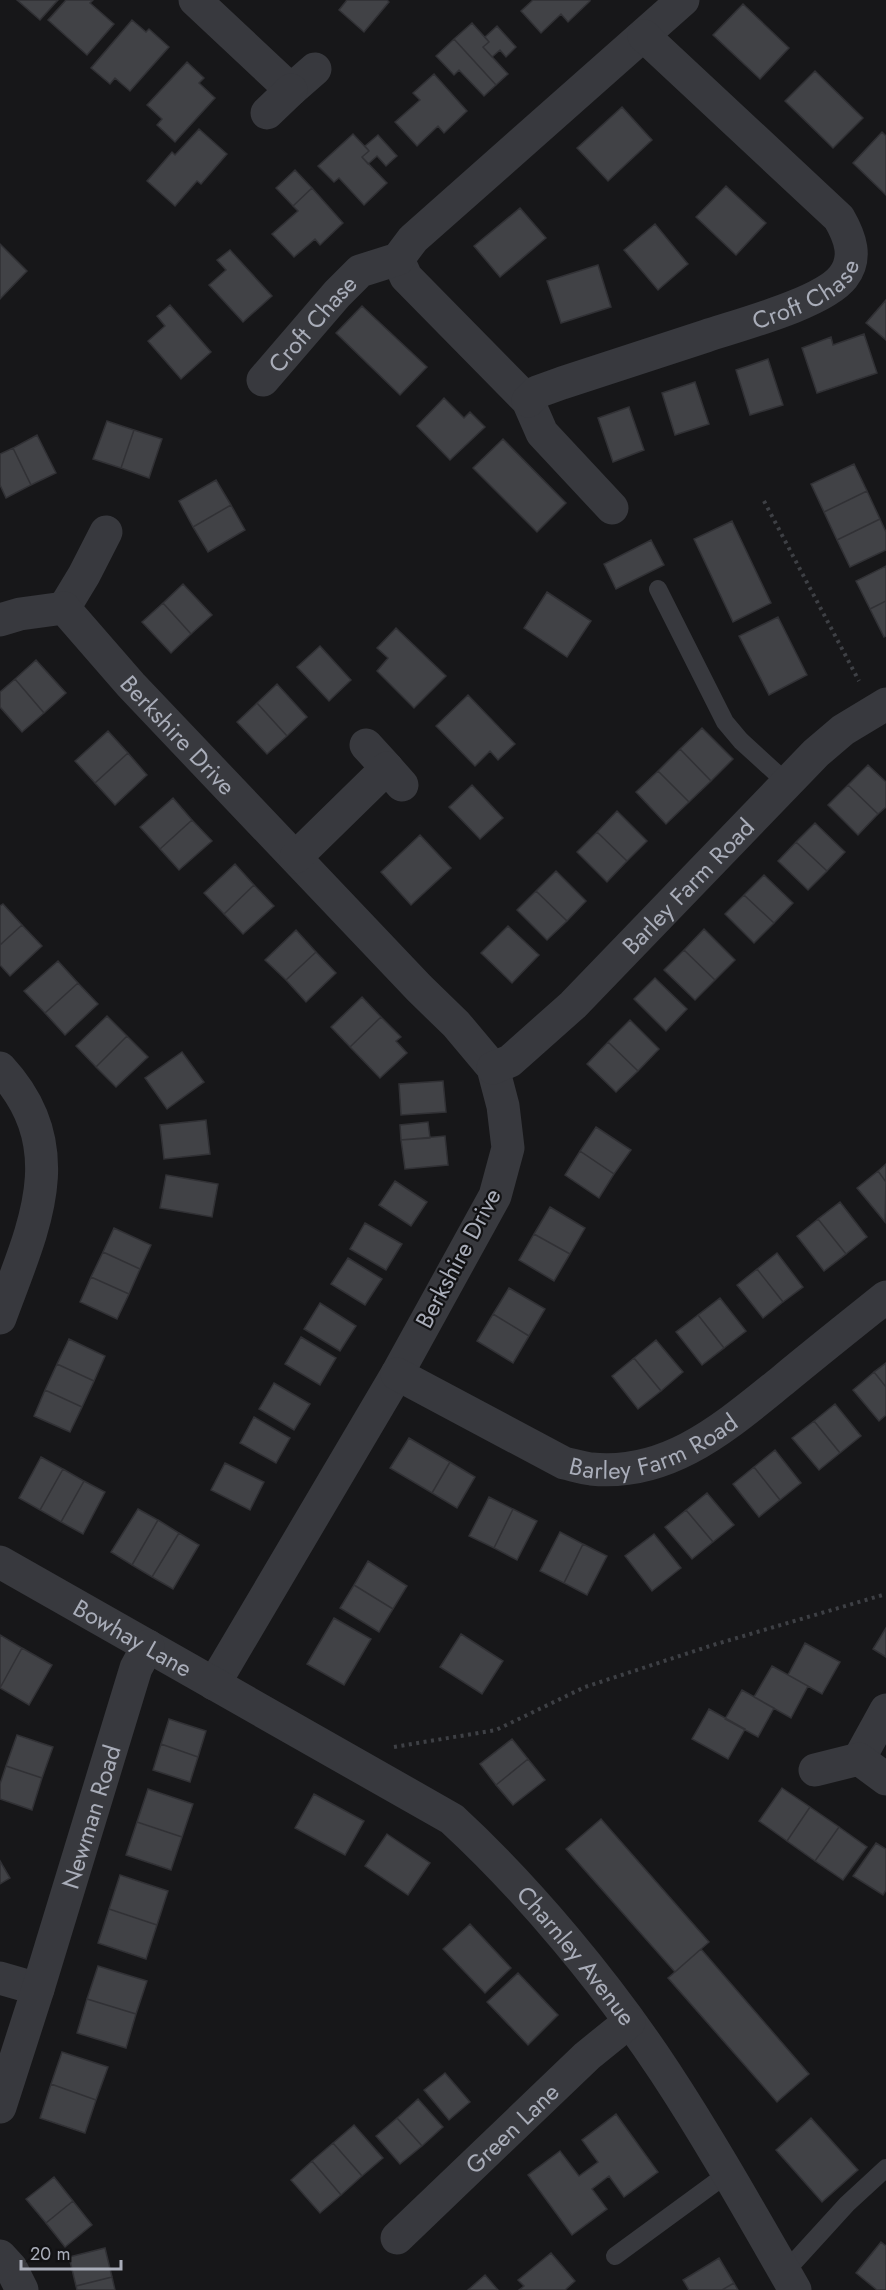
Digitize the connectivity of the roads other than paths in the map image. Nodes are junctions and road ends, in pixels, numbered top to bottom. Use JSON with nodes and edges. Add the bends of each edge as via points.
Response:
{"nodes":[{"id":1,"x":195,"y":0,"type":"edge"},
{"id":2,"x":683,"y":0,"type":"edge"},
{"id":3,"x":644,"y":36,"type":"junction"},
{"id":4,"x":315,"y":69,"type":"dead end"},
{"id":5,"x":291,"y":90,"type":"junction"},
{"id":6,"x":267,"y":113,"type":"dead end"},
{"id":7,"x":398,"y":259,"type":"junction"},
{"id":8,"x":263,"y":380,"type":"dead end"},
{"id":9,"x":528,"y":401,"type":"junction"},
{"id":10,"x":612,"y":508,"type":"dead end"},
{"id":11,"x":106,"y":532,"type":"dead end"},
{"id":12,"x":658,"y":589,"type":"dead end"},
{"id":13,"x":64,"y":608,"type":"junction"},
{"id":14,"x":0,"y":620,"type":"edge"},
{"id":15,"x":880,"y":707,"type":"edge"},
{"id":16,"x":385,"y":766,"type":"dead end"},
{"id":17,"x":787,"y":783,"type":"junction"},
{"id":18,"x":296,"y":857,"type":"junction"},
{"id":19,"x":0,"y":1068,"type":"edge"},
{"id":20,"x":493,"y":1068,"type":"junction"},
{"id":21,"x":886,"y":1297,"type":"edge"},
{"id":22,"x":0,"y":1318,"type":"edge"},
{"id":23,"x":397,"y":1374,"type":"junction"},
{"id":24,"x":0,"y":1563,"type":"edge"},
{"id":25,"x":148,"y":1646,"type":"junction"},
{"id":26,"x":214,"y":1684,"type":"junction"},
{"id":27,"x":886,"y":1710,"type":"edge"},
{"id":28,"x":264,"y":1712,"type":"joint"},
{"id":29,"x":859,"y":1759,"type":"junction"},
{"id":30,"x":815,"y":1770,"type":"dead end"},
{"id":31,"x":886,"y":1779,"type":"edge"},
{"id":32,"x":0,"y":1978,"type":"edge"},
{"id":33,"x":38,"y":1989,"type":"junction"},
{"id":34,"x":629,"y":2022,"type":"junction"},
{"id":35,"x":0,"y":2107,"type":"edge"},
{"id":36,"x":886,"y":2168,"type":"edge"},
{"id":37,"x":727,"y":2174,"type":"junction"},
{"id":38,"x":397,"y":2238,"type":"dead end"},
{"id":39,"x":0,"y":2256,"type":"edge"},
{"id":40,"x":615,"y":2256,"type":"dead end"},
{"id":41,"x":790,"y":2281,"type":"edge"},
{"id":42,"x":22,"y":2290,"type":"edge"}],
"edges":[{"from":1,"to":5,"type":"street"},
{"from":2,"to":3,"type":"street"},
{"from":3,"to":7,"type":"street","via":[[413,239]]},
{"from":3,"to":9,"type":"street","name":"Croft Chase","via":[[839,218],[848,235],[852,256],[844,276],[829,291],[776,313],[537,392]]},
{"from":4,"to":5,"type":"street"},
{"from":5,"to":6,"type":"street"},
{"from":7,"to":8,"type":"street","name":"Croft Chase","via":[[360,271]]},
{"from":7,"to":9,"type":"street","via":[[406,277]]},
{"from":9,"to":10,"type":"street","via":[[542,433]]},
{"from":11,"to":13,"type":"street"},
{"from":12,"to":17,"type":"lane","via":[[725,722]]},
{"from":13,"to":14,"type":"street"},
{"from":13,"to":18,"type":"street","name":"Berkshire Drive","via":[[131,685]]},
{"from":15,"to":17,"type":"street","name":"Barley Farm Road","via":[[843,730]]},
{"from":16,"to":18,"type":"street"},
{"from":17,"to":20,"type":"street","name":"Barley Farm Road","via":[[573,1005],[510,1061]]},
{"from":18,"to":20,"type":"street","name":"Berkshire Drive"},
{"from":19,"to":22,"type":"street","via":[[35,1121],[42,1158],[40,1197],[33,1226]]},
{"from":20,"to":23,"type":"street","name":"Berkshire Drive","via":[[508,1148],[495,1196]]},
{"from":21,"to":23,"type":"street","name":"Barley Farm Road","via":[[718,1432],[677,1455],[648,1465],[591,1469],[564,1463]]},
{"from":23,"to":26,"type":"street","name":"Berkshire Drive"},
{"from":24,"to":25,"type":"street","name":"Bowhay Lane"},
{"from":25,"to":26,"type":"street","name":"Bowhay Lane"},
{"from":25,"to":33,"type":"street","name":"Newman Road","via":[[136,1668]]},
{"from":26,"to":28,"type":"street","name":"Bowhay Lane"},
{"from":27,"to":29,"type":"street"},
{"from":28,"to":34,"type":"street","name":"Charnley Avenue","via":[[452,1819],[489,1853],[590,1969]]},
{"from":29,"to":30,"type":"street"},
{"from":29,"to":31,"type":"street"},
{"from":32,"to":33,"type":"street"},
{"from":33,"to":35,"type":"street","name":"Newman Road"},
{"from":34,"to":37,"type":"street","name":"Charnley Avenue","via":[[665,2072]]},
{"from":34,"to":38,"type":"street","name":"Green Lane","via":[[587,2056]]},
{"from":36,"to":41,"type":"lane","via":[[846,2204]]},
{"from":37,"to":40,"type":"lane"},
{"from":37,"to":41,"type":"street","name":"Charnley Avenue"},
{"from":39,"to":42,"type":"street"}]}
